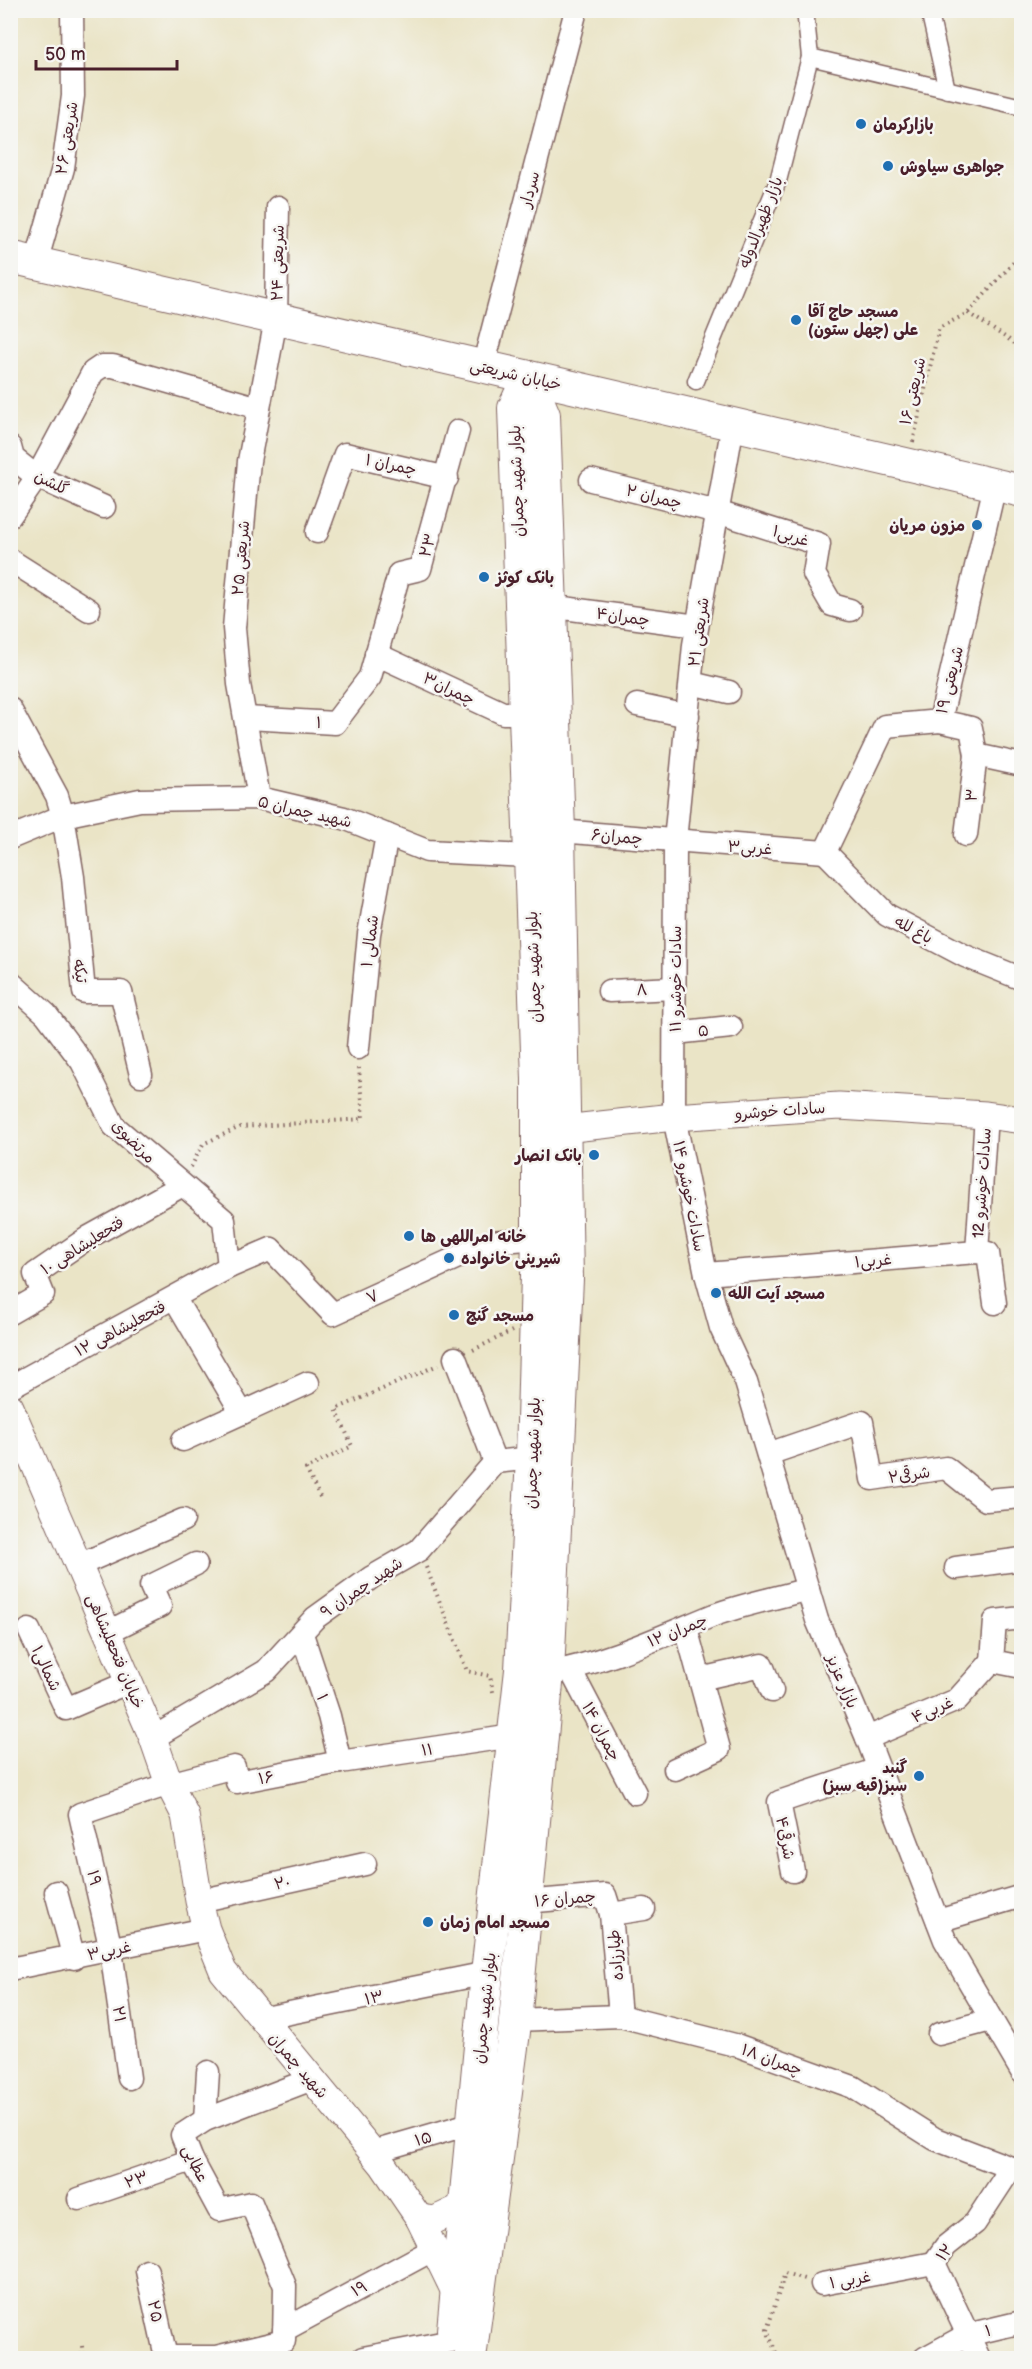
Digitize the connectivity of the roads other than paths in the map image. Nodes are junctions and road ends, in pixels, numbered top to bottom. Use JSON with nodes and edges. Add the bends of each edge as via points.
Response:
{"nodes":[{"id":1,"x":72,"y":10,"type":"edge"},
{"id":2,"x":576,"y":10,"type":"edge"},
{"id":3,"x":805,"y":10,"type":"edge"},
{"id":4,"x":929,"y":10,"type":"edge"},
{"id":5,"x":810,"y":57,"type":"junction"},
{"id":6,"x":947,"y":90,"type":"junction"},
{"id":7,"x":1022,"y":107,"type":"edge"},
{"id":8,"x":278,"y":207,"type":"dead end"},
{"id":9,"x":23,"y":260,"type":"edge"},
{"id":10,"x":276,"y":319,"type":"junction"},
{"id":11,"x":483,"y":367,"type":"junction"},
{"id":12,"x":528,"y":377,"type":"junction"},
{"id":13,"x":696,"y":381,"type":"dead end"},
{"id":14,"x":259,"y":408,"type":"junction"},
{"id":15,"x":733,"y":424,"type":"junction"},
{"id":16,"x":458,"y":431,"type":"dead end"},
{"id":17,"x":10,"y":447,"type":"edge"},
{"id":18,"x":37,"y":477,"type":"junction"},
{"id":19,"x":447,"y":478,"type":"junction"},
{"id":20,"x":591,"y":480,"type":"dead end"},
{"id":21,"x":1008,"y":488,"type":"edge"},
{"id":22,"x":104,"y":507,"type":"dead end"},
{"id":23,"x":717,"y":512,"type":"junction"},
{"id":24,"x":10,"y":516,"type":"edge"},
{"id":25,"x":317,"y":532,"type":"dead end"},
{"id":26,"x":10,"y":560,"type":"edge"},
{"id":27,"x":89,"y":610,"type":"dead end"},
{"id":28,"x":850,"y":610,"type":"dead end"},
{"id":29,"x":540,"y":617,"type":"junction"},
{"id":30,"x":698,"y":626,"type":"junction"},
{"id":31,"x":376,"y":654,"type":"junction"},
{"id":32,"x":370,"y":677,"type":"joint"},
{"id":33,"x":691,"y":683,"type":"junction"},
{"id":34,"x":729,"y":692,"type":"dead end"},
{"id":35,"x":637,"y":705,"type":"dead end"},
{"id":36,"x":10,"y":709,"type":"edge"},
{"id":37,"x":524,"y":713,"type":"junction"},
{"id":38,"x":688,"y":716,"type":"junction"},
{"id":39,"x":246,"y":718,"type":"junction"},
{"id":40,"x":940,"y":721,"type":"junction"},
{"id":41,"x":976,"y":755,"type":"junction"},
{"id":42,"x":1022,"y":765,"type":"edge"},
{"id":43,"x":259,"y":798,"type":"junction"},
{"id":44,"x":63,"y":816,"type":"junction"},
{"id":45,"x":559,"y":831,"type":"junction"},
{"id":46,"x":387,"y":835,"type":"junction"},
{"id":47,"x":966,"y":835,"type":"dead end"},
{"id":48,"x":10,"y":838,"type":"edge"},
{"id":49,"x":675,"y":841,"type":"junction"},
{"id":50,"x":825,"y":852,"type":"junction"},
{"id":51,"x":529,"y":856,"type":"junction"},
{"id":52,"x":1022,"y":979,"type":"edge"},
{"id":53,"x":10,"y":982,"type":"edge"},
{"id":54,"x":675,"y":988,"type":"junction"},
{"id":55,"x":609,"y":990,"type":"dead end"},
{"id":56,"x":731,"y":1027,"type":"dead end"},
{"id":57,"x":675,"y":1033,"type":"junction"},
{"id":58,"x":358,"y":1048,"type":"road end"},
{"id":59,"x":141,"y":1075,"type":"dead end"},
{"id":60,"x":986,"y":1115,"type":"junction"},
{"id":61,"x":674,"y":1117,"type":"junction"},
{"id":62,"x":1022,"y":1120,"type":"edge"},
{"id":63,"x":551,"y":1130,"type":"junction"},
{"id":64,"x":181,"y":1186,"type":"junction"},
{"id":65,"x":538,"y":1238,"type":"junction"},
{"id":66,"x":977,"y":1252,"type":"junction"},
{"id":67,"x":229,"y":1267,"type":"junction"},
{"id":68,"x":706,"y":1274,"type":"junction"},
{"id":69,"x":175,"y":1299,"type":"junction"},
{"id":70,"x":995,"y":1303,"type":"dead end"},
{"id":71,"x":10,"y":1313,"type":"edge"},
{"id":72,"x":455,"y":1358,"type":"road end"},
{"id":73,"x":308,"y":1383,"type":"dead end"},
{"id":74,"x":10,"y":1387,"type":"edge"},
{"id":75,"x":10,"y":1407,"type":"edge"},
{"id":76,"x":242,"y":1413,"type":"junction"},
{"id":77,"x":183,"y":1440,"type":"dead end"},
{"id":78,"x":768,"y":1454,"type":"junction"},
{"id":79,"x":532,"y":1458,"type":"junction"},
{"id":80,"x":495,"y":1461,"type":"junction"},
{"id":81,"x":1022,"y":1497,"type":"edge"},
{"id":82,"x":183,"y":1520,"type":"dead end"},
{"id":83,"x":1022,"y":1559,"type":"edge"},
{"id":84,"x":196,"y":1564,"type":"dead end"},
{"id":85,"x":80,"y":1565,"type":"junction"},
{"id":86,"x":956,"y":1568,"type":"dead end"},
{"id":87,"x":808,"y":1589,"type":"junction"},
{"id":88,"x":1022,"y":1618,"type":"edge"},
{"id":89,"x":686,"y":1628,"type":"junction"},
{"id":90,"x":29,"y":1630,"type":"dead end"},
{"id":91,"x":108,"y":1632,"type":"junction"},
{"id":92,"x":302,"y":1634,"type":"junction"},
{"id":93,"x":992,"y":1661,"type":"junction"},
{"id":94,"x":1022,"y":1667,"type":"edge"},
{"id":95,"x":546,"y":1671,"type":"junction"},
{"id":96,"x":700,"y":1679,"type":"junction"},
{"id":97,"x":129,"y":1682,"type":"junction"},
{"id":98,"x":771,"y":1691,"type":"dead end"},
{"id":99,"x":513,"y":1736,"type":"junction"},
{"id":100,"x":153,"y":1738,"type":"junction"},
{"id":101,"x":867,"y":1738,"type":"junction"},
{"id":102,"x":340,"y":1762,"type":"junction"},
{"id":103,"x":675,"y":1769,"type":"dead end"},
{"id":104,"x":878,"y":1769,"type":"junction"},
{"id":105,"x":169,"y":1784,"type":"junction"},
{"id":106,"x":635,"y":1793,"type":"dead end"},
{"id":107,"x":365,"y":1864,"type":"dead end"},
{"id":108,"x":793,"y":1871,"type":"dead end"},
{"id":109,"x":56,"y":1892,"type":"dead end"},
{"id":110,"x":1022,"y":1896,"type":"edge"},
{"id":111,"x":199,"y":1901,"type":"junction"},
{"id":112,"x":525,"y":1902,"type":"junction"},
{"id":113,"x":608,"y":1904,"type":"junction"},
{"id":114,"x":644,"y":1909,"type":"dead end"},
{"id":115,"x":938,"y":1922,"type":"junction"},
{"id":116,"x":206,"y":1929,"type":"junction"},
{"id":117,"x":111,"y":1950,"type":"junction"},
{"id":118,"x":74,"y":1958,"type":"junction"},
{"id":119,"x":10,"y":1969,"type":"edge"},
{"id":120,"x":488,"y":1973,"type":"junction"},
{"id":121,"x":620,"y":2016,"type":"junction"},
{"id":122,"x":260,"y":2019,"type":"junction"},
{"id":123,"x":515,"y":2020,"type":"junction"},
{"id":124,"x":991,"y":2020,"type":"junction"},
{"id":125,"x":939,"y":2034,"type":"dead end"},
{"id":126,"x":208,"y":2072,"type":"dead end"},
{"id":127,"x":1022,"y":2072,"type":"edge"},
{"id":128,"x":129,"y":2078,"type":"dead end"},
{"id":129,"x":312,"y":2079,"type":"junction"},
{"id":130,"x":205,"y":2120,"type":"junction"},
{"id":131,"x":473,"y":2123,"type":"junction"},
{"id":132,"x":373,"y":2152,"type":"junction"},
{"id":133,"x":192,"y":2160,"type":"junction"},
{"id":134,"x":1016,"y":2168,"type":"edge"},
{"id":135,"x":80,"y":2199,"type":"dead end"},
{"id":136,"x":464,"y":2206,"type":"junction"},
{"id":137,"x":419,"y":2218,"type":"junction"},
{"id":138,"x":436,"y":2248,"type":"junction"},
{"id":139,"x":934,"y":2263,"type":"junction"},
{"id":140,"x":147,"y":2271,"type":"dead end"},
{"id":141,"x":822,"y":2284,"type":"road end"},
{"id":142,"x":456,"y":2294,"type":"junction"},
{"id":143,"x":1022,"y":2322,"type":"edge"},
{"id":144,"x":284,"y":2330,"type":"junction"},
{"id":145,"x":968,"y":2335,"type":"junction"},
{"id":146,"x":457,"y":2353,"type":"edge"},
{"id":147,"x":216,"y":2358,"type":"edge"},
{"id":148,"x":363,"y":2358,"type":"edge"},
{"id":149,"x":925,"y":2358,"type":"edge"},
{"id":150,"x":979,"y":2358,"type":"edge"}],
"edges":[{"from":1,"to":9,"type":"street","name":"شریعتی ۲۶","via":[[73,96],[63,168]]},
{"from":2,"to":11,"type":"street","name":"سردار"},
{"from":3,"to":5,"type":"street"},
{"from":4,"to":6,"type":"street"},
{"from":5,"to":6,"type":"street"},
{"from":5,"to":13,"type":"street","name":"بازار ظهیرالدوله","via":[[778,181]]},
{"from":6,"to":7,"type":"street"},
{"from":8,"to":10,"type":"street","name":"شریعتی ۲۴"},
{"from":9,"to":10,"type":"main road","name":"خیابان شریعتی"},
{"from":10,"to":11,"type":"main road","name":"خیابان شریعتی"},
{"from":10,"to":14,"type":"street","name":"شریعتی ۲۵"},
{"from":11,"to":12,"type":"main road","name":"خیابان شریعتی"},
{"from":12,"to":15,"type":"main road","name":"خیابان شریعتی"},
{"from":12,"to":29,"type":"main road","name":"بلوار شهید چمران","via":[[544,415]]},
{"from":14,"to":18,"type":"street","via":[[102,366],[93,372]]},
{"from":14,"to":39,"type":"street","name":"شریعتی ۲۵","via":[[249,462],[234,628]]},
{"from":15,"to":21,"type":"main road","name":"خیابان شریعتی"},
{"from":15,"to":23,"type":"street","name":"شریعتی ۲۱"},
{"from":16,"to":19,"type":"street","name":"۲۳"},
{"from":17,"to":18,"type":"street","name":"گلشن","via":[[13,458]]},
{"from":18,"to":22,"type":"street","name":"گلشن"},
{"from":18,"to":24,"type":"street"},
{"from":19,"to":25,"type":"street","name":"چمران ۱","via":[[345,454]]},
{"from":19,"to":31,"type":"street","name":"۲۳","via":[[420,569],[399,573]]},
{"from":20,"to":23,"type":"street","name":"چمران ۲"},
{"from":21,"to":40,"type":"street","name":"شریعتی ۱۹"},
{"from":23,"to":28,"type":"street","name":"غربی۱","via":[[819,544],[814,574],[832,605]]},
{"from":23,"to":30,"type":"street","name":"شریعتی ۲۱"},
{"from":26,"to":27,"type":"street"},
{"from":29,"to":30,"type":"street","name":"چمران۴"},
{"from":29,"to":37,"type":"main road","name":"بلوار شهید چمران"},
{"from":29,"to":45,"type":"main road","name":"بلوار شهید چمران"},
{"from":30,"to":33,"type":"street","name":"شریعتی ۲۱"},
{"from":31,"to":32,"type":"street","name":"۲۳"},
{"from":31,"to":37,"type":"street","name":"چمران۳","via":[[503,713]]},
{"from":32,"to":39,"type":"street","name":"۱","via":[[335,723]]},
{"from":33,"to":34,"type":"street"},
{"from":33,"to":38,"type":"street","name":"شریعتی ۲۱"},
{"from":35,"to":38,"type":"street"},
{"from":36,"to":44,"type":"street","via":[[57,796]]},
{"from":37,"to":51,"type":"main road","name":"بلوار شهید چمران"},
{"from":38,"to":49,"type":"street","name":"شریعتی ۲۱"},
{"from":39,"to":43,"type":"street","name":"شریعتی ۲۵"},
{"from":40,"to":41,"type":"street","name":"۳","via":[[971,729]]},
{"from":40,"to":50,"type":"street","name":"شریعتی ۱۹","via":[[885,726]]},
{"from":41,"to":42,"type":"street"},
{"from":41,"to":47,"type":"street","name":"۳"},
{"from":43,"to":44,"type":"street","name":"شهید چمران ۵","via":[[140,800]]},
{"from":43,"to":46,"type":"street","name":"شهید چمران ۵","via":[[344,818]]},
{"from":44,"to":48,"type":"street","name":"شهید چمران ۵"},
{"from":44,"to":59,"type":"street","name":"تیکه","via":[[84,992],[121,992]]},
{"from":45,"to":49,"type":"street","name":"چمران۶"},
{"from":45,"to":63,"type":"main road","name":"بلوار شهید چمران"},
{"from":46,"to":51,"type":"street","name":"شهید چمران ۵","via":[[427,851]]},
{"from":46,"to":58,"type":"street","name":"شمالی ۱","via":[[369,934]]},
{"from":49,"to":50,"type":"street","name":"غربی۳"},
{"from":49,"to":54,"type":"street","name":"سادات خوشرو ۱۱"},
{"from":50,"to":52,"type":"street","name":"باغ لله","via":[[887,915],[965,956]]},
{"from":51,"to":63,"type":"main road","name":"بلوار شهید چمران"},
{"from":53,"to":64,"type":"street","name":"مرتضوی","via":[[46,1014],[82,1062],[114,1126]]},
{"from":54,"to":55,"type":"street","name":"۸"},
{"from":54,"to":57,"type":"street","name":"سادات خوشرو ۱۱"},
{"from":56,"to":57,"type":"street","name":"۵"},
{"from":57,"to":61,"type":"street","name":"سادات خوشرو ۱۱"},
{"from":60,"to":61,"type":"street","name":"سادات خوشرو","via":[[839,1106]]},
{"from":60,"to":62,"type":"street","name":"سادات خوشرو"},
{"from":60,"to":66,"type":"street","name":"سادات خوشرو 12"},
{"from":61,"to":63,"type":"street","name":"سادات خوشرو"},
{"from":61,"to":68,"type":"street","name":"سادات خوشرو ۱۴"},
{"from":63,"to":65,"type":"main road","name":"بلوار شهید چمران"},
{"from":63,"to":95,"type":"main road","name":"بلوار شهید چمران","via":[[567,1279]]},
{"from":64,"to":67,"type":"street","name":"مرتضوی","via":[[224,1220]]},
{"from":64,"to":71,"type":"street","name":"فتحعلیشاهی ۱۰","via":[[89,1237],[35,1274],[44,1294]]},
{"from":65,"to":67,"type":"street","name":"۷","via":[[491,1242],[333,1314],[271,1249]]},
{"from":65,"to":79,"type":"main road","name":"بلوار شهید چمران"},
{"from":66,"to":68,"type":"street","name":"غربی۱"},
{"from":66,"to":70,"type":"street","via":[[988,1253]]},
{"from":67,"to":69,"type":"street","name":"فتحعلیشاهی ۱۲"},
{"from":68,"to":78,"type":"street","name":"بازار عزیز","via":[[721,1328],[747,1382]]},
{"from":69,"to":74,"type":"street","name":"فتحعلیشاهی ۱۲"},
{"from":69,"to":76,"type":"street"},
{"from":72,"to":80,"type":"street"},
{"from":73,"to":76,"type":"street"},
{"from":75,"to":85,"type":"street","name":"خیابان فتحعلیشاهی"},
{"from":76,"to":77,"type":"street"},
{"from":78,"to":81,"type":"street","name":"شرقی۲","via":[[862,1422],[872,1479],[946,1468],[986,1500]]},
{"from":78,"to":87,"type":"street","name":"بازار عزیز"},
{"from":79,"to":80,"type":"street"},
{"from":79,"to":95,"type":"main road","name":"بلوار شهید چمران"},
{"from":80,"to":92,"type":"street","name":"شهید چمران ۹","via":[[419,1550],[372,1577],[315,1618]]},
{"from":82,"to":85,"type":"street"},
{"from":83,"to":86,"type":"street"},
{"from":84,"to":91,"type":"street","via":[[152,1586],[160,1606]]},
{"from":85,"to":91,"type":"street","name":"خیابان فتحعلیشاهی"},
{"from":87,"to":89,"type":"street","name":"چمران ۱۲","via":[[715,1615]]},
{"from":87,"to":101,"type":"street","name":"بازار عزیز","via":[[817,1620]]},
{"from":88,"to":93,"type":"street","via":[[995,1621]]},
{"from":89,"to":95,"type":"street","name":"چمران ۱۲"},
{"from":89,"to":96,"type":"street"},
{"from":90,"to":97,"type":"street","name":"شمالی۱","via":[[66,1709]]},
{"from":91,"to":97,"type":"street","name":"خیابان فتحعلیشاهی"},
{"from":92,"to":100,"type":"street","name":"شهید چمران ۹","via":[[266,1671]]},
{"from":92,"to":102,"type":"street","name":"۱"},
{"from":93,"to":94,"type":"street"},
{"from":93,"to":101,"type":"street","name":"غربی۴","via":[[957,1700]]},
{"from":95,"to":99,"type":"main road","name":"بلوار شهید چمران"},
{"from":95,"to":106,"type":"street","name":"چمران ۱۴"},
{"from":95,"to":112,"type":"main road","name":"بلوار شهید چمران"},
{"from":96,"to":98,"type":"street","via":[[762,1665]]},
{"from":96,"to":103,"type":"street","via":[[719,1749]]},
{"from":97,"to":100,"type":"street","name":"خیابان فتحعلیشاهی"},
{"from":99,"to":102,"type":"street","name":"۱۱"},
{"from":99,"to":120,"type":"main road","name":"بلوار شهید چمران"},
{"from":100,"to":105,"type":"street","name":"خیابان فتحعلیشاهی"},
{"from":101,"to":104,"type":"street","name":"بازار عزیز"},
{"from":102,"to":105,"type":"street","name":"۱۶","via":[[237,1782],[234,1767]]},
{"from":104,"to":108,"type":"street","name":"شرقی۴","via":[[779,1802]]},
{"from":104,"to":115,"type":"street","name":"بازار عزیز"},
{"from":105,"to":111,"type":"street","name":"خیابان فتحعلیشاهی","via":[[185,1815]]},
{"from":105,"to":117,"type":"street","name":"۱۹","via":[[80,1814]]},
{"from":107,"to":111,"type":"street","name":"۲۰"},
{"from":109,"to":118,"type":"street"},
{"from":110,"to":115,"type":"street"},
{"from":111,"to":116,"type":"street","name":"شهید چمران"},
{"from":112,"to":113,"type":"street","name":"چمران ۱۶"},
{"from":112,"to":123,"type":"main road","name":"بلوار شهید چمران"},
{"from":113,"to":114,"type":"street","name":"چمران ۱۶"},
{"from":113,"to":121,"type":"street","name":"طیارزاده"},
{"from":115,"to":124,"type":"street","name":"بازار عزیز"},
{"from":116,"to":117,"type":"street","name":"غربی۳"},
{"from":116,"to":122,"type":"street","name":"شهید چمران","via":[[223,1971]]},
{"from":117,"to":118,"type":"street","name":"غربی۳"},
{"from":117,"to":128,"type":"street","name":"۲۱"},
{"from":118,"to":119,"type":"street","name":"غربی۳"},
{"from":120,"to":122,"type":"street","name":"۱۳"},
{"from":120,"to":131,"type":"main road","name":"بلوار شهید چمران"},
{"from":121,"to":123,"type":"street","name":"چمران ۱۸"},
{"from":121,"to":134,"type":"street","name":"چمران ۱۸","via":[[739,2046],[853,2087],[935,2139]]},
{"from":122,"to":129,"type":"street","name":"شهید چمران"},
{"from":123,"to":146,"type":"main road","name":"بلوار شهید چمران"},
{"from":124,"to":125,"type":"street"},
{"from":124,"to":127,"type":"street","name":"بازار عزیز"},
{"from":126,"to":130,"type":"street"},
{"from":129,"to":130,"type":"street","name":"عطایی"},
{"from":129,"to":132,"type":"street","name":"شهید چمران"},
{"from":130,"to":133,"type":"street","name":"عطایی","via":[[182,2134]]},
{"from":131,"to":132,"type":"street","name":"۱۵"},
{"from":131,"to":136,"type":"main road","name":"بلوار شهید چمران"},
{"from":132,"to":137,"type":"street","name":"شهید چمران"},
{"from":133,"to":135,"type":"street","name":"۲۳"},
{"from":133,"to":144,"type":"street","name":"عطایی","via":[[219,2210],[251,2203],[285,2286]]},
{"from":134,"to":139,"type":"street","name":"۱۲","via":[[975,2223],[946,2246]]},
{"from":136,"to":137,"type":"street","via":[[435,2220]]},
{"from":136,"to":142,"type":"main road","name":"بلوار شهید چمران"},
{"from":137,"to":138,"type":"street","name":"شهید چمران"},
{"from":138,"to":142,"type":"street","name":"شهید چمران"},
{"from":138,"to":144,"type":"street","name":"۱۹"},
{"from":139,"to":141,"type":"street","name":"۱ غربی"},
{"from":139,"to":145,"type":"street","name":"۱۲"},
{"from":140,"to":147,"type":"street","name":"۲۵","via":[[166,2357]]},
{"from":142,"to":146,"type":"main road","name":"بلوار شهید چمران"},
{"from":143,"to":145,"type":"street","name":"۱"},
{"from":144,"to":147,"type":"street","name":"۲۵","via":[[284,2340]]},
{"from":145,"to":149,"type":"street","name":"۱"},
{"from":145,"to":150,"type":"street","name":"۱۲"},
{"from":146,"to":148,"type":"street"}]}
